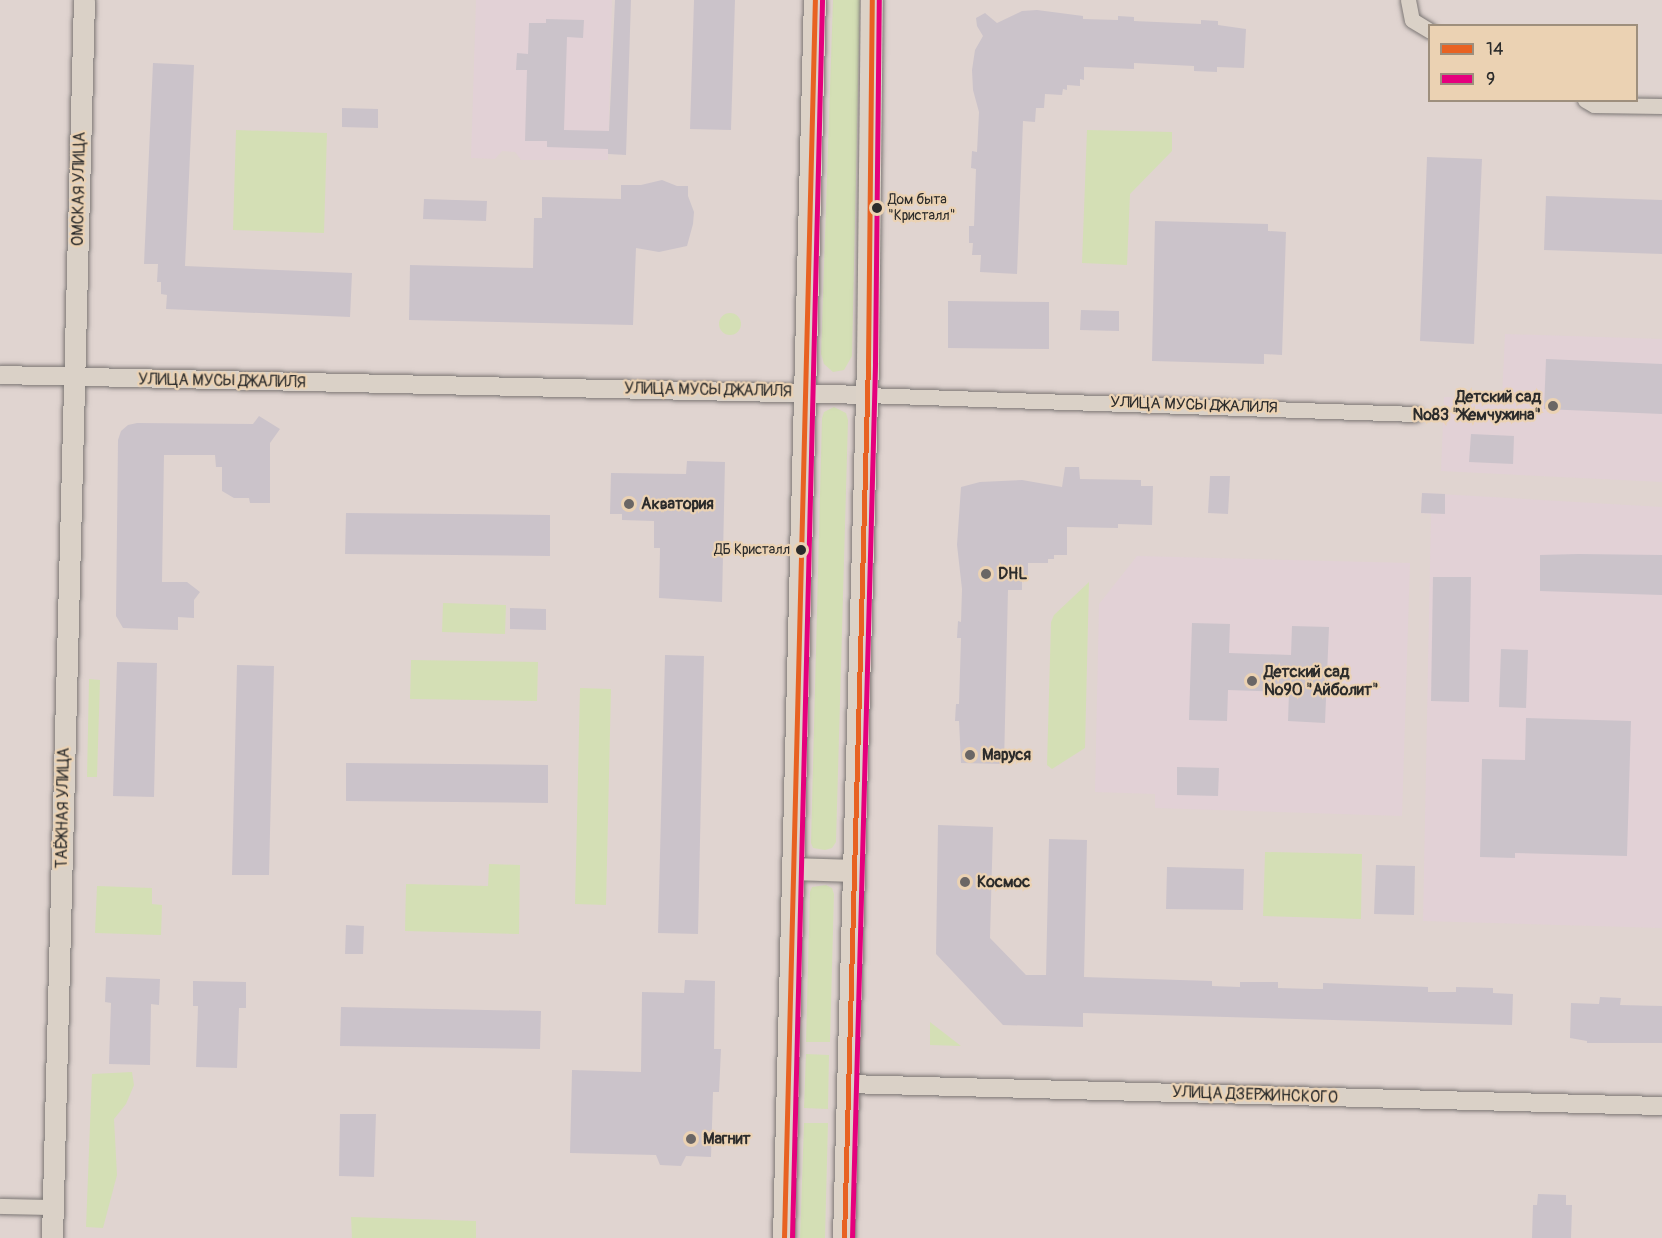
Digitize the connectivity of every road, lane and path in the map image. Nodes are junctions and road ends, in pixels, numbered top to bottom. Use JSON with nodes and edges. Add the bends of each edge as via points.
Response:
{"nodes":[{"id":1,"x":84,"y":0,"type":"edge"},
{"id":2,"x":815,"y":0,"type":"edge"},
{"id":3,"x":872,"y":0,"type":"edge"},
{"id":4,"x":1408,"y":0,"type":"edge"},
{"id":5,"x":1428,"y":30,"type":"edge"},
{"id":6,"x":1589,"y":102,"type":"edge"},
{"id":7,"x":1662,"y":106,"type":"edge"},
{"id":8,"x":0,"y":375,"type":"edge"},
{"id":9,"x":75,"y":378,"type":"junction"},
{"id":10,"x":804,"y":393,"type":"junction"},
{"id":11,"x":866,"y":395,"type":"junction"},
{"id":12,"x":1415,"y":414,"type":"dead end"},
{"id":13,"x":794,"y":868,"type":"junction"},
{"id":14,"x":853,"y":871,"type":"junction"},
{"id":15,"x":847,"y":1084,"type":"junction"},
{"id":16,"x":1662,"y":1106,"type":"edge"},
{"id":17,"x":0,"y":1206,"type":"edge"},
{"id":18,"x":53,"y":1207,"type":"junction"},
{"id":19,"x":52,"y":1238,"type":"edge"},
{"id":20,"x":784,"y":1238,"type":"edge"},
{"id":21,"x":844,"y":1238,"type":"edge"}],
"edges":[{"from":1,"to":9,"type":"main road","name":"ОМСКАЯ УЛИЦА"},
{"from":2,"to":10,"type":"main road"},
{"from":3,"to":11,"type":"main road"},
{"from":4,"to":5,"type":"street","via":[[1412,20]]},
{"from":6,"to":7,"type":"street"},
{"from":8,"to":9,"type":"street","name":"УЛИЦА МУСЫ ДЖАЛИЛЯ"},
{"from":9,"to":10,"type":"street","name":"УЛИЦА МУСЫ ДЖАЛИЛЯ"},
{"from":9,"to":18,"type":"main road","name":"ТАЁЖНАЯ УЛИЦА"},
{"from":10,"to":11,"type":"street","name":"УЛИЦА МУСЫ ДЖАЛИЛЯ"},
{"from":10,"to":13,"type":"main road"},
{"from":11,"to":12,"type":"street","name":"УЛИЦА МУСЫ ДЖАЛИЛЯ"},
{"from":11,"to":14,"type":"main road"},
{"from":13,"to":14,"type":"main road"},
{"from":13,"to":20,"type":"main road"},
{"from":14,"to":15,"type":"main road"},
{"from":15,"to":16,"type":"street","name":"УЛИЦА ДЗЕРЖИНСКОГО"},
{"from":15,"to":21,"type":"main road"},
{"from":17,"to":18,"type":"street"},
{"from":18,"to":19,"type":"main road","name":"ТАЁЖНАЯ УЛИЦА"}]}
